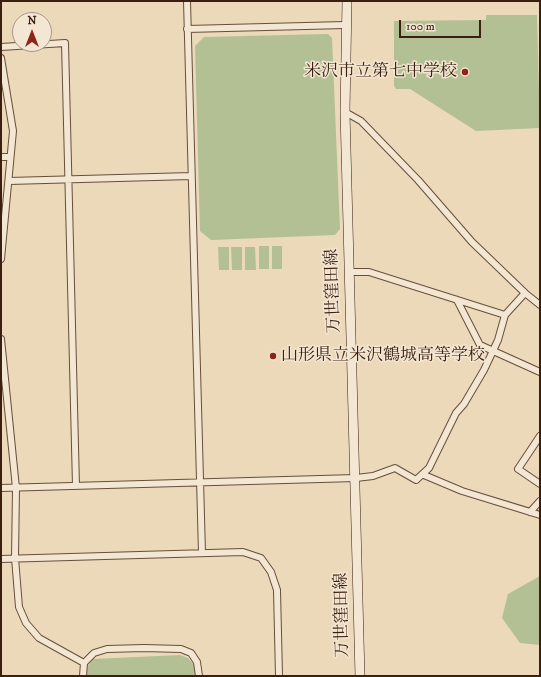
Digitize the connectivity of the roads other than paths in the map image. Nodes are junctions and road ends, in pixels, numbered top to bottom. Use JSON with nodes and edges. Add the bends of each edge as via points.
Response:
{"nodes":[{"id":1,"x":187,"y":1,"type":"edge"},
{"id":2,"x":347,"y":1,"type":"edge"},
{"id":3,"x":345,"y":25,"type":"junction"},
{"id":4,"x":188,"y":29,"type":"junction"},
{"id":5,"x":1,"y":47,"type":"edge"},
{"id":6,"x":1,"y":58,"type":"edge"},
{"id":7,"x":345,"y":112,"type":"junction"},
{"id":8,"x":1,"y":157,"type":"edge"},
{"id":9,"x":10,"y":157,"type":"junction"},
{"id":10,"x":191,"y":176,"type":"junction"},
{"id":11,"x":68,"y":180,"type":"junction"},
{"id":12,"x":9,"y":181,"type":"junction"},
{"id":13,"x":2,"y":225,"type":"edge"},
{"id":14,"x":1,"y":259,"type":"edge"},
{"id":15,"x":350,"y":272,"type":"junction"},
{"id":16,"x":525,"y":293,"type":"junction"},
{"id":17,"x":457,"y":300,"type":"junction"},
{"id":18,"x":540,"y":305,"type":"edge"},
{"id":19,"x":505,"y":315,"type":"junction"},
{"id":20,"x":1,"y":339,"type":"edge"},
{"id":21,"x":493,"y":350,"type":"junction"},
{"id":22,"x":540,"y":372,"type":"edge"},
{"id":23,"x":540,"y":436,"type":"edge"},
{"id":24,"x":424,"y":475,"type":"junction"},
{"id":25,"x":356,"y":478,"type":"junction"},
{"id":26,"x":200,"y":482,"type":"junction"},
{"id":27,"x":540,"y":484,"type":"edge"},
{"id":28,"x":76,"y":486,"type":"junction"},
{"id":29,"x":1,"y":488,"type":"edge"},
{"id":30,"x":16,"y":488,"type":"junction"},
{"id":31,"x":540,"y":501,"type":"edge"},
{"id":32,"x":530,"y":512,"type":"junction"},
{"id":33,"x":540,"y":515,"type":"edge"},
{"id":34,"x":202,"y":553,"type":"junction"},
{"id":35,"x":15,"y":558,"type":"junction"},
{"id":36,"x":1,"y":559,"type":"edge"},
{"id":37,"x":84,"y":663,"type":"junction"},
{"id":38,"x":83,"y":676,"type":"edge"},
{"id":39,"x":199,"y":676,"type":"edge"},
{"id":40,"x":279,"y":676,"type":"edge"},
{"id":41,"x":360,"y":676,"type":"edge"}],
"edges":[{"from":1,"to":4,"type":"street"},
{"from":2,"to":3,"type":"main road","name":"万世窪田線"},
{"from":3,"to":4,"type":"street"},
{"from":3,"to":7,"type":"main road","name":"万世窪田線"},
{"from":4,"to":10,"type":"street"},
{"from":5,"to":11,"type":"street","via":[[65,43]]},
{"from":6,"to":9,"type":"street","via":[[12,131]]},
{"from":7,"to":15,"type":"main road","name":"万世窪田線"},
{"from":7,"to":16,"type":"street","via":[[370,131],[418,180],[472,242]]},
{"from":8,"to":9,"type":"street"},
{"from":9,"to":12,"type":"street"},
{"from":10,"to":11,"type":"street"},
{"from":10,"to":26,"type":"street"},
{"from":11,"to":12,"type":"street"},
{"from":11,"to":28,"type":"street"},
{"from":12,"to":13,"type":"street"},
{"from":13,"to":14,"type":"street"},
{"from":15,"to":17,"type":"street","via":[[369,272]]},
{"from":15,"to":25,"type":"main road","name":"万世窪田線"},
{"from":16,"to":18,"type":"street"},
{"from":16,"to":19,"type":"street"},
{"from":17,"to":19,"type":"street"},
{"from":17,"to":21,"type":"street","via":[[480,346]]},
{"from":19,"to":21,"type":"street"},
{"from":20,"to":30,"type":"street"},
{"from":21,"to":22,"type":"street"},
{"from":21,"to":24,"type":"street"},
{"from":23,"to":27,"type":"street","via":[[518,468]]},
{"from":24,"to":25,"type":"street","via":[[416,480],[394,468],[373,476]]},
{"from":24,"to":32,"type":"street","via":[[462,491]]},
{"from":25,"to":26,"type":"street"},
{"from":25,"to":41,"type":"main road","name":"万世窪田線"},
{"from":26,"to":28,"type":"street"},
{"from":26,"to":34,"type":"street"},
{"from":28,"to":30,"type":"street"},
{"from":29,"to":30,"type":"street"},
{"from":30,"to":35,"type":"street"},
{"from":31,"to":32,"type":"street"},
{"from":32,"to":33,"type":"street"},
{"from":34,"to":35,"type":"street"},
{"from":34,"to":40,"type":"street","via":[[243,552],[261,558],[271,572],[277,590]]},
{"from":35,"to":36,"type":"street"},
{"from":35,"to":37,"type":"street","via":[[19,607],[26,623],[39,638]]},
{"from":37,"to":38,"type":"street"},
{"from":37,"to":39,"type":"street","via":[[94,653],[108,649],[181,649],[191,654],[197,662]]}]}
